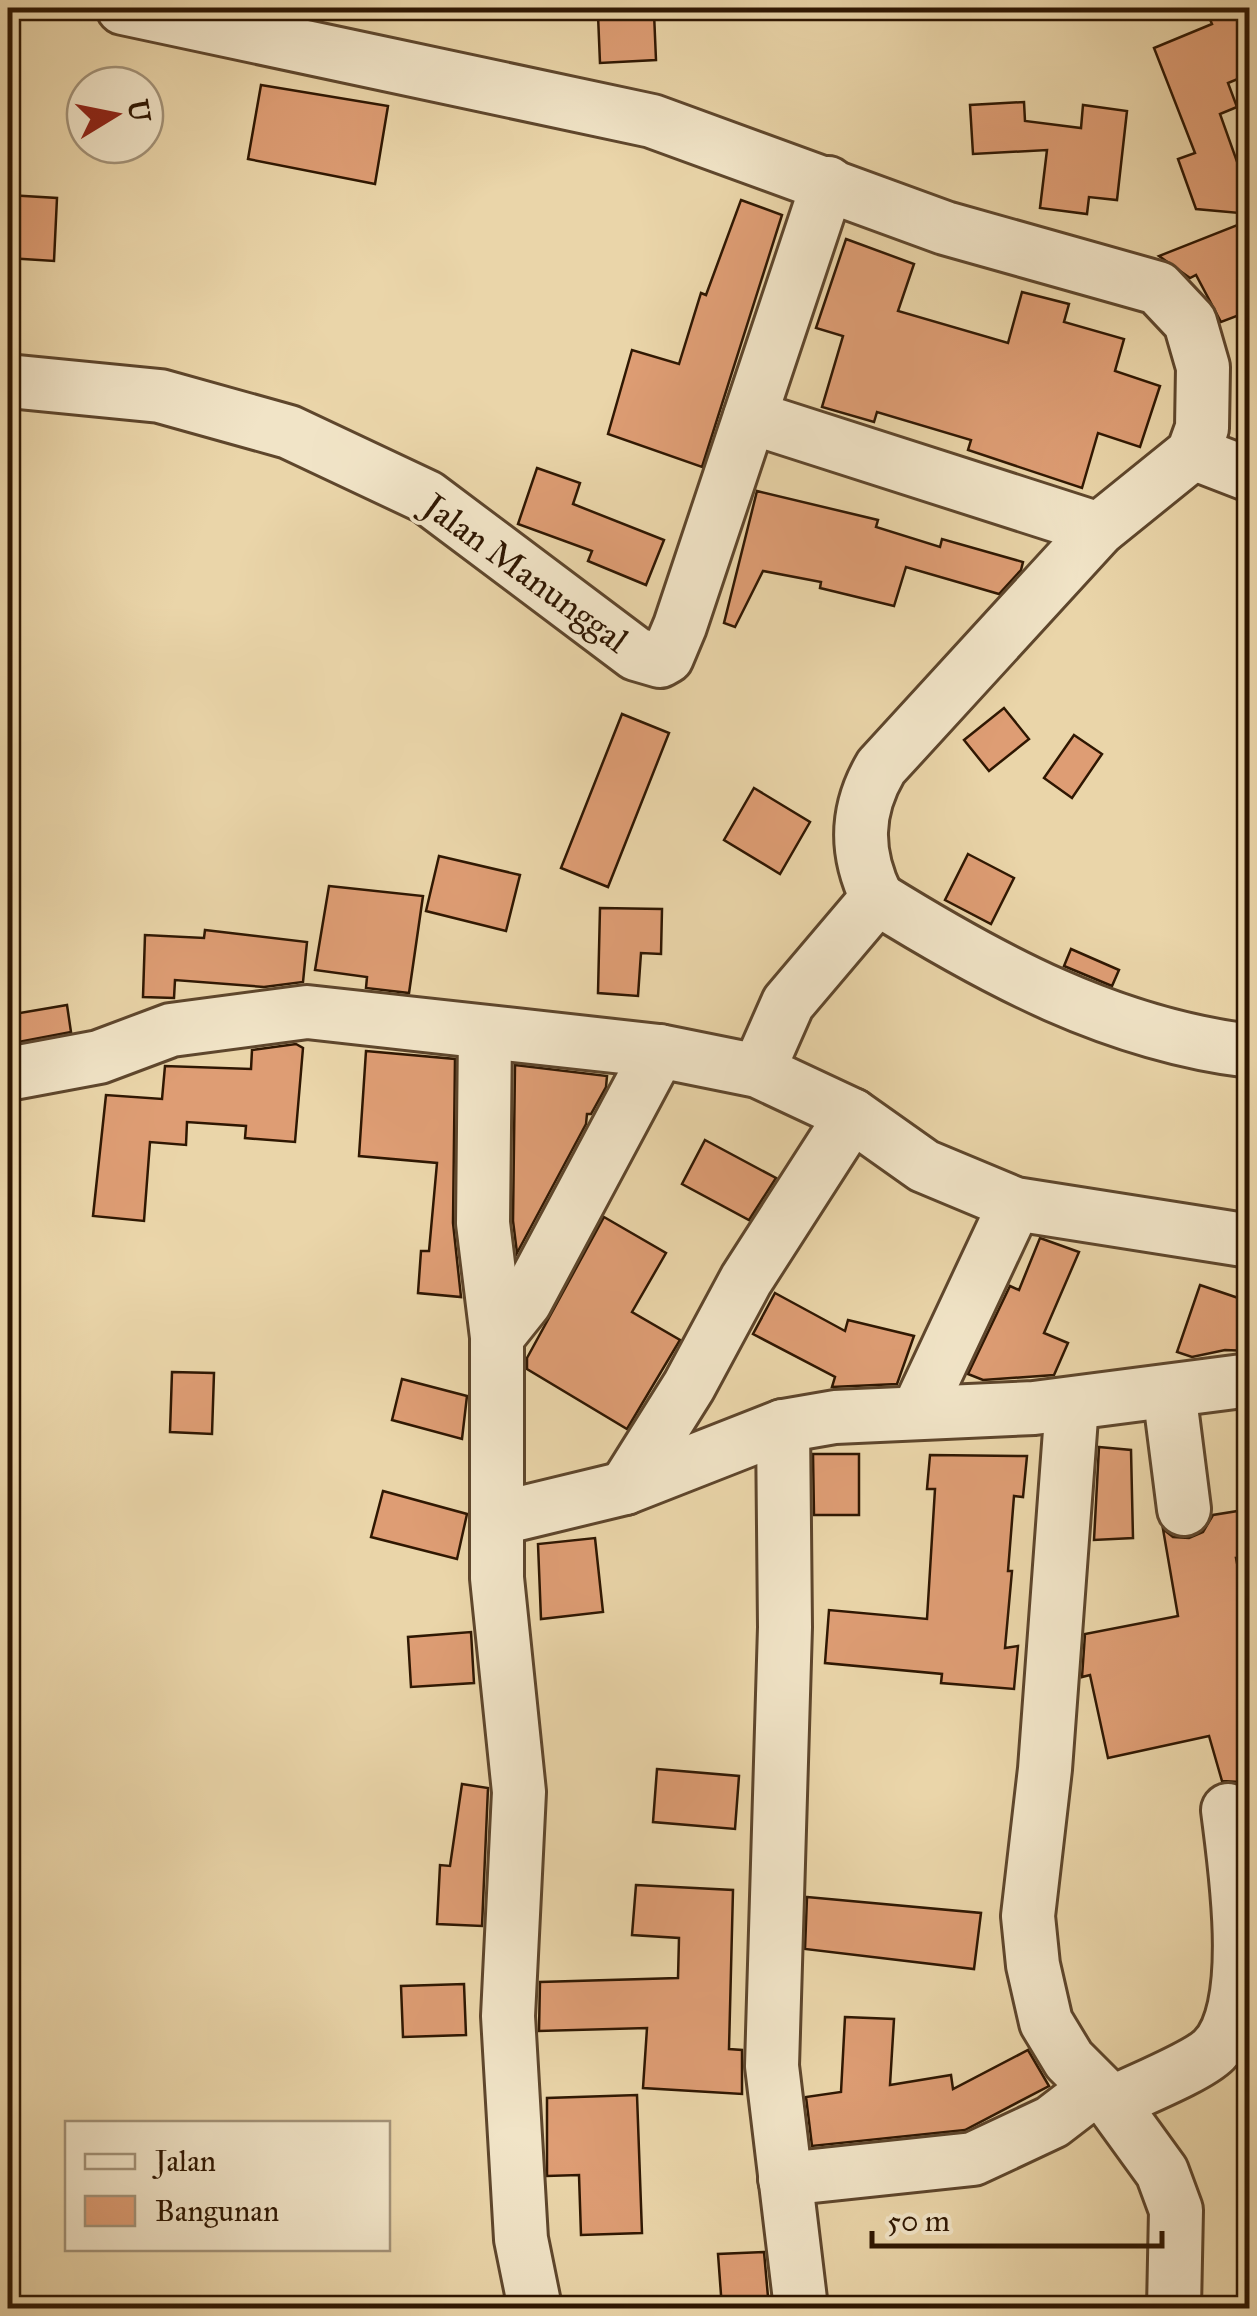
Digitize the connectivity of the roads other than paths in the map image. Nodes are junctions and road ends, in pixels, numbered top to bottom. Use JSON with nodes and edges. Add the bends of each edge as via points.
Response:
{"nodes":[{"id":1,"x":123,"y":8,"type":"edge"},
{"id":2,"x":828,"y":183,"type":"junction"},
{"id":3,"x":8,"y":381,"type":"edge"},
{"id":4,"x":750,"y":417,"type":"junction"},
{"id":5,"x":1193,"y":452,"type":"junction"},
{"id":6,"x":1250,"y":476,"type":"edge"},
{"id":7,"x":1099,"y":529,"type":"junction"},
{"id":8,"x":877,"y":898,"type":"junction"},
{"id":9,"x":485,"y":1033,"type":"junction"},
{"id":10,"x":659,"y":1051,"type":"junction"},
{"id":11,"x":1250,"y":1051,"type":"edge"},
{"id":12,"x":758,"y":1071,"type":"junction"},
{"id":13,"x":8,"y":1074,"type":"edge"},
{"id":14,"x":852,"y":1114,"type":"junction"},
{"id":15,"x":1015,"y":1204,"type":"junction"},
{"id":16,"x":1250,"y":1241,"type":"edge"},
{"id":17,"x":497,"y":1337,"type":"junction"},
{"id":18,"x":1250,"y":1380,"type":"edge"},
{"id":19,"x":1169,"y":1391,"type":"junction"},
{"id":20,"x":1072,"y":1404,"type":"junction"},
{"id":21,"x":918,"y":1411,"type":"junction"},
{"id":22,"x":783,"y":1426,"type":"junction"},
{"id":23,"x":625,"y":1488,"type":"junction"},
{"id":24,"x":1184,"y":1509,"type":"dead end"},
{"id":25,"x":496,"y":1519,"type":"junction"},
{"id":26,"x":1228,"y":1810,"type":"dead end"},
{"id":27,"x":1241,"y":2012,"type":"edge"},
{"id":28,"x":1104,"y":2096,"type":"junction"},
{"id":29,"x":786,"y":2179,"type":"junction"},
{"id":30,"x":534,"y":2308,"type":"edge"},
{"id":31,"x":801,"y":2308,"type":"edge"},
{"id":32,"x":1174,"y":2308,"type":"edge"}],
"edges":[{"from":1,"to":2,"type":"street","via":[[652,122]]},
{"from":2,"to":4,"type":"street"},
{"from":2,"to":5,"type":"street","via":[[946,228],[1158,288],[1190,322],[1204,367],[1202,428]]},
{"from":3,"to":4,"type":"street","name":"Jalan Manunggal","via":[[160,396],[289,432],[427,497],[650,660],[667,657],[680,626]]},
{"from":4,"to":7,"type":"street"},
{"from":5,"to":6,"type":"street"},
{"from":5,"to":7,"type":"street"},
{"from":7,"to":8,"type":"street","via":[[868,788],[860,819],[861,866]]},
{"from":8,"to":11,"type":"street","via":[[974,958],[1084,1010],[1206,1046]]},
{"from":8,"to":12,"type":"street","via":[[788,1003]]},
{"from":9,"to":10,"type":"street"},
{"from":9,"to":13,"type":"street","via":[[307,1012],[171,1030],[99,1057]]},
{"from":9,"to":17,"type":"street","via":[[483,1223]]},
{"from":10,"to":12,"type":"street"},
{"from":10,"to":17,"type":"street","via":[[525,1302]]},
{"from":12,"to":14,"type":"street"},
{"from":14,"to":15,"type":"street","via":[[924,1166]]},
{"from":14,"to":23,"type":"street"},
{"from":15,"to":16,"type":"street"},
{"from":15,"to":21,"type":"street"},
{"from":17,"to":25,"type":"street"},
{"from":18,"to":19,"type":"street"},
{"from":19,"to":20,"type":"street"},
{"from":19,"to":24,"type":"street"},
{"from":20,"to":21,"type":"street"},
{"from":20,"to":28,"type":"street","via":[[1046,1770],[1028,1916],[1046,2022]]},
{"from":21,"to":22,"type":"street"},
{"from":22,"to":23,"type":"street"},
{"from":22,"to":29,"type":"street","via":[[786,1626],[772,2066]]},
{"from":23,"to":25,"type":"street"},
{"from":25,"to":30,"type":"street","via":[[519,1792],[508,2016],[521,2239]]},
{"from":26,"to":27,"type":"street","via":[[1240,1902]]},
{"from":27,"to":28,"type":"street","via":[[1214,2050]]},
{"from":28,"to":29,"type":"street","via":[[973,2159]]},
{"from":28,"to":32,"type":"street","via":[[1162,2172],[1176,2210]]},
{"from":29,"to":31,"type":"street"}]}
